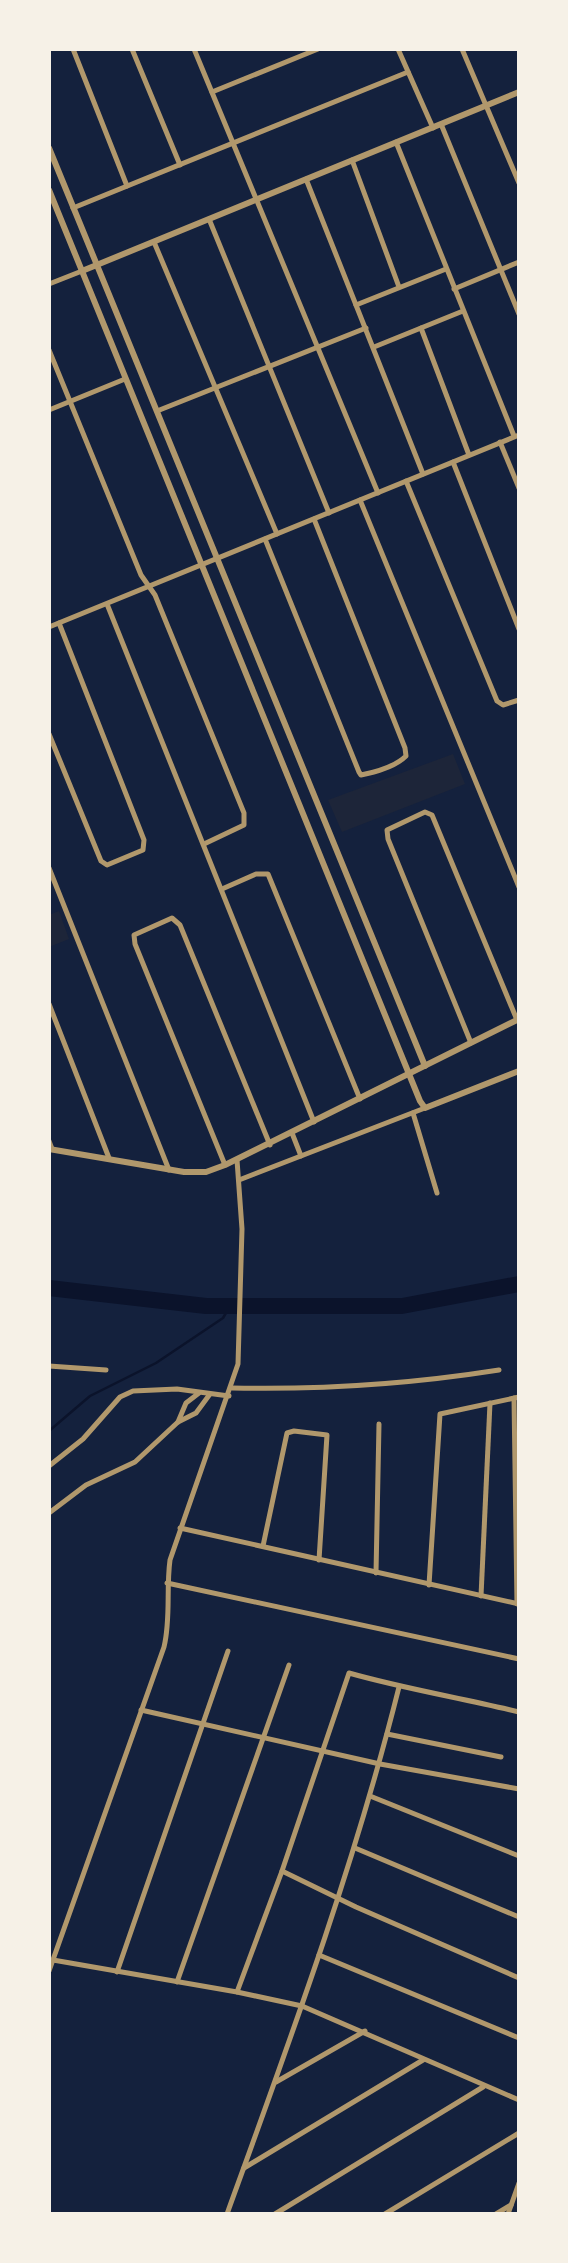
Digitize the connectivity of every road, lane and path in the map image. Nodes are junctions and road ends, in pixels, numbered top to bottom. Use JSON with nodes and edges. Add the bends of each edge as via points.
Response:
{"nodes":[{"id":1,"x":73,"y":49,"type":"edge"},
{"id":2,"x":132,"y":49,"type":"edge"},
{"id":3,"x":194,"y":49,"type":"edge"},
{"id":4,"x":318,"y":49,"type":"edge"},
{"id":5,"x":398,"y":49,"type":"edge"},
{"id":6,"x":462,"y":49,"type":"edge"},
{"id":7,"x":408,"y":72,"type":"junction"},
{"id":8,"x":212,"y":92,"type":"junction"},
{"id":9,"x":519,"y":92,"type":"edge"},
{"id":10,"x":486,"y":106,"type":"junction"},
{"id":11,"x":441,"y":124,"type":"junction"},
{"id":12,"x":433,"y":128,"type":"junction"},
{"id":13,"x":396,"y":142,"type":"junction"},
{"id":14,"x":233,"y":143,"type":"junction"},
{"id":15,"x":49,"y":148,"type":"edge"},
{"id":16,"x":352,"y":160,"type":"junction"},
{"id":17,"x":180,"y":165,"type":"junction"},
{"id":18,"x":306,"y":179,"type":"junction"},
{"id":19,"x":519,"y":183,"type":"edge"},
{"id":20,"x":127,"y":186,"type":"junction"},
{"id":21,"x":49,"y":190,"type":"edge"},
{"id":22,"x":256,"y":200,"type":"junction"},
{"id":23,"x":73,"y":208,"type":"junction"},
{"id":24,"x":209,"y":219,"type":"junction"},
{"id":25,"x":154,"y":242,"type":"junction"},
{"id":26,"x":519,"y":262,"type":"edge"},
{"id":27,"x":96,"y":265,"type":"junction"},
{"id":28,"x":446,"y":269,"type":"junction"},
{"id":29,"x":501,"y":270,"type":"junction"},
{"id":30,"x":82,"y":271,"type":"junction"},
{"id":31,"x":49,"y":284,"type":"edge"},
{"id":32,"x":400,"y":287,"type":"junction"},
{"id":33,"x":454,"y":289,"type":"junction"},
{"id":34,"x":356,"y":305,"type":"junction"},
{"id":35,"x":463,"y":312,"type":"junction"},
{"id":36,"x":519,"y":314,"type":"edge"},
{"id":37,"x":366,"y":328,"type":"junction"},
{"id":38,"x":421,"y":328,"type":"junction"},
{"id":39,"x":317,"y":346,"type":"junction"},
{"id":40,"x":374,"y":347,"type":"junction"},
{"id":41,"x":49,"y":350,"type":"edge"},
{"id":42,"x":268,"y":366,"type":"junction"},
{"id":43,"x":125,"y":379,"type":"junction"},
{"id":44,"x":215,"y":387,"type":"junction"},
{"id":45,"x":71,"y":401,"type":"junction"},
{"id":46,"x":49,"y":410,"type":"edge"},
{"id":47,"x":158,"y":411,"type":"junction"},
{"id":48,"x":517,"y":435,"type":"edge"},
{"id":49,"x":500,"y":442,"type":"junction"},
{"id":50,"x":469,"y":455,"type":"junction"},
{"id":51,"x":453,"y":462,"type":"junction"},
{"id":52,"x":423,"y":474,"type":"junction"},
{"id":53,"x":406,"y":481,"type":"junction"},
{"id":54,"x":519,"y":488,"type":"edge"},
{"id":55,"x":378,"y":493,"type":"junction"},
{"id":56,"x":359,"y":500,"type":"junction"},
{"id":57,"x":329,"y":513,"type":"junction"},
{"id":58,"x":314,"y":519,"type":"junction"},
{"id":59,"x":277,"y":534,"type":"junction"},
{"id":60,"x":265,"y":538,"type":"junction"},
{"id":61,"x":217,"y":559,"type":"junction"},
{"id":62,"x":203,"y":565,"type":"junction"},
{"id":63,"x":149,"y":586,"type":"junction"},
{"id":64,"x":107,"y":604,"type":"junction"},
{"id":65,"x":59,"y":623,"type":"junction"},
{"id":66,"x":49,"y":627,"type":"edge"},
{"id":67,"x":519,"y":629,"type":"edge"},
{"id":68,"x":519,"y":700,"type":"edge"},
{"id":69,"x":49,"y":734,"type":"edge"},
{"id":70,"x":204,"y":844,"type":"junction"},
{"id":71,"x":49,"y":868,"type":"edge"},
{"id":72,"x":519,"y":887,"type":"edge"},
{"id":73,"x":222,"y":888,"type":"junction"},
{"id":74,"x":49,"y":1004,"type":"edge"},
{"id":75,"x":518,"y":1020,"type":"edge"},
{"id":76,"x":471,"y":1043,"type":"junction"},
{"id":77,"x":425,"y":1066,"type":"junction"},
{"id":78,"x":519,"y":1071,"type":"edge"},
{"id":79,"x":407,"y":1074,"type":"junction"},
{"id":80,"x":359,"y":1099,"type":"junction"},
{"id":81,"x":425,"y":1108,"type":"junction"},
{"id":82,"x":413,"y":1113,"type":"junction"},
{"id":83,"x":314,"y":1122,"type":"junction"},
{"id":84,"x":292,"y":1133,"type":"junction"},
{"id":85,"x":49,"y":1142,"type":"edge"},
{"id":86,"x":270,"y":1144,"type":"junction"},
{"id":87,"x":51,"y":1149,"type":"edge"},
{"id":88,"x":302,"y":1156,"type":"junction"},
{"id":89,"x":109,"y":1158,"type":"junction"},
{"id":90,"x":237,"y":1160,"type":"junction"},
{"id":91,"x":225,"y":1165,"type":"junction"},
{"id":92,"x":169,"y":1170,"type":"junction"},
{"id":93,"x":239,"y":1180,"type":"junction"},
{"id":94,"x":437,"y":1193,"type":"dead end"},
{"id":95,"x":49,"y":1366,"type":"edge"},
{"id":96,"x":106,"y":1370,"type":"dead end"},
{"id":97,"x":499,"y":1370,"type":"dead end"},
{"id":98,"x":232,"y":1388,"type":"junction"},
{"id":99,"x":200,"y":1393,"type":"junction"},
{"id":100,"x":210,"y":1394,"type":"junction"},
{"id":101,"x":229,"y":1396,"type":"junction"},
{"id":102,"x":517,"y":1398,"type":"edge"},
{"id":103,"x":490,"y":1403,"type":"junction"},
{"id":104,"x":178,"y":1422,"type":"junction"},
{"id":105,"x":379,"y":1424,"type":"dead end"},
{"id":106,"x":49,"y":1466,"type":"edge"},
{"id":107,"x":49,"y":1513,"type":"edge"},
{"id":108,"x":180,"y":1528,"type":"junction"},
{"id":109,"x":263,"y":1546,"type":"junction"},
{"id":110,"x":319,"y":1560,"type":"junction"},
{"id":111,"x":376,"y":1573,"type":"junction"},
{"id":112,"x":167,"y":1583,"type":"junction"},
{"id":113,"x":429,"y":1585,"type":"junction"},
{"id":114,"x":481,"y":1597,"type":"junction"},
{"id":115,"x":518,"y":1604,"type":"edge"},
{"id":116,"x":228,"y":1651,"type":"dead end"},
{"id":117,"x":519,"y":1659,"type":"edge"},
{"id":118,"x":289,"y":1665,"type":"dead end"},
{"id":119,"x":399,"y":1687,"type":"junction"},
{"id":120,"x":141,"y":1710,"type":"junction"},
{"id":121,"x":519,"y":1712,"type":"edge"},
{"id":122,"x":201,"y":1724,"type":"junction"},
{"id":123,"x":387,"y":1734,"type":"junction"},
{"id":124,"x":264,"y":1737,"type":"junction"},
{"id":125,"x":322,"y":1749,"type":"junction"},
{"id":126,"x":501,"y":1757,"type":"dead end"},
{"id":127,"x":380,"y":1763,"type":"junction"},
{"id":128,"x":519,"y":1789,"type":"edge"},
{"id":129,"x":370,"y":1796,"type":"junction"},
{"id":130,"x":355,"y":1848,"type":"junction"},
{"id":131,"x":519,"y":1856,"type":"edge"},
{"id":132,"x":282,"y":1871,"type":"junction"},
{"id":133,"x":338,"y":1898,"type":"junction"},
{"id":134,"x":519,"y":1917,"type":"edge"},
{"id":135,"x":319,"y":1955,"type":"junction"},
{"id":136,"x":53,"y":1960,"type":"junction"},
{"id":137,"x":49,"y":1971,"type":"edge"},
{"id":138,"x":117,"y":1972,"type":"junction"},
{"id":139,"x":519,"y":1978,"type":"edge"},
{"id":140,"x":177,"y":1982,"type":"junction"},
{"id":141,"x":236,"y":1992,"type":"junction"},
{"id":142,"x":302,"y":2007,"type":"junction"},
{"id":143,"x":365,"y":2031,"type":"junction"},
{"id":144,"x":519,"y":2038,"type":"edge"},
{"id":145,"x":424,"y":2060,"type":"junction"},
{"id":146,"x":276,"y":2082,"type":"junction"},
{"id":147,"x":483,"y":2087,"type":"junction"},
{"id":148,"x":519,"y":2100,"type":"edge"},
{"id":149,"x":519,"y":2133,"type":"edge"},
{"id":150,"x":244,"y":2168,"type":"junction"},
{"id":151,"x":519,"y":2183,"type":"edge"},
{"id":152,"x":511,"y":2205,"type":"junction"},
{"id":153,"x":227,"y":2214,"type":"edge"},
{"id":154,"x":275,"y":2214,"type":"edge"},
{"id":155,"x":384,"y":2214,"type":"edge"},
{"id":156,"x":496,"y":2214,"type":"edge"},
{"id":157,"x":508,"y":2214,"type":"edge"}],
"edges":[{"from":1,"to":20,"type":"street"},
{"from":2,"to":17,"type":"street"},
{"from":3,"to":8,"type":"street"},
{"from":4,"to":8,"type":"street"},
{"from":5,"to":7,"type":"street"},
{"from":6,"to":10,"type":"street"},
{"from":7,"to":12,"type":"street"},
{"from":7,"to":14,"type":"street"},
{"from":8,"to":14,"type":"street"},
{"from":9,"to":10,"type":"street"},
{"from":10,"to":11,"type":"street"},
{"from":10,"to":19,"type":"street"},
{"from":11,"to":12,"type":"street"},
{"from":11,"to":29,"type":"street"},
{"from":12,"to":13,"type":"street"},
{"from":13,"to":16,"type":"street"},
{"from":13,"to":28,"type":"street"},
{"from":14,"to":17,"type":"street"},
{"from":14,"to":22,"type":"street"},
{"from":15,"to":23,"type":"street"},
{"from":16,"to":18,"type":"street"},
{"from":16,"to":32,"type":"street"},
{"from":17,"to":20,"type":"street"},
{"from":18,"to":22,"type":"street"},
{"from":18,"to":34,"type":"street"},
{"from":20,"to":23,"type":"street"},
{"from":21,"to":30,"type":"street"},
{"from":22,"to":24,"type":"street"},
{"from":22,"to":39,"type":"street"},
{"from":23,"to":27,"type":"street"},
{"from":24,"to":25,"type":"street"},
{"from":24,"to":42,"type":"street"},
{"from":25,"to":27,"type":"street"},
{"from":25,"to":44,"type":"street"},
{"from":26,"to":29,"type":"street"},
{"from":27,"to":30,"type":"street"},
{"from":27,"to":47,"type":"street"},
{"from":28,"to":32,"type":"street"},
{"from":28,"to":33,"type":"street"},
{"from":29,"to":33,"type":"street"},
{"from":29,"to":36,"type":"street"},
{"from":30,"to":31,"type":"street"},
{"from":30,"to":43,"type":"street"},
{"from":32,"to":34,"type":"street"},
{"from":33,"to":35,"type":"street"},
{"from":34,"to":37,"type":"street"},
{"from":35,"to":38,"type":"street"},
{"from":35,"to":48,"type":"street"},
{"from":37,"to":39,"type":"street"},
{"from":37,"to":40,"type":"street"},
{"from":38,"to":40,"type":"street"},
{"from":38,"to":50,"type":"street"},
{"from":39,"to":42,"type":"street"},
{"from":39,"to":55,"type":"street"},
{"from":40,"to":52,"type":"street"},
{"from":41,"to":45,"type":"street"},
{"from":42,"to":44,"type":"street"},
{"from":42,"to":57,"type":"street"},
{"from":43,"to":45,"type":"street"},
{"from":43,"to":62,"type":"street"},
{"from":44,"to":47,"type":"street"},
{"from":44,"to":59,"type":"street"},
{"from":45,"to":46,"type":"street"},
{"from":45,"to":63,"type":"street"},
{"from":47,"to":61,"type":"street"},
{"from":48,"to":49,"type":"street"},
{"from":49,"to":50,"type":"street"},
{"from":49,"to":54,"type":"street"},
{"from":50,"to":51,"type":"street"},
{"from":51,"to":52,"type":"street"},
{"from":51,"to":67,"type":"street"},
{"from":52,"to":53,"type":"street"},
{"from":53,"to":55,"type":"street"},
{"from":53,"to":68,"type":"street","via":[[500,705]]},
{"from":55,"to":56,"type":"street"},
{"from":56,"to":57,"type":"street"},
{"from":56,"to":72,"type":"street"},
{"from":57,"to":58,"type":"street"},
{"from":58,"to":59,"type":"street"},
{"from":58,"to":60,"type":"street","via":[[406,752],[400,761],[361,775]]},
{"from":59,"to":60,"type":"street"},
{"from":60,"to":61,"type":"street"},
{"from":61,"to":62,"type":"street"},
{"from":61,"to":77,"type":"street"},
{"from":62,"to":63,"type":"street"},
{"from":62,"to":79,"type":"street"},
{"from":63,"to":64,"type":"street"},
{"from":63,"to":70,"type":"street","via":[[244,813],[244,825]]},
{"from":64,"to":65,"type":"street"},
{"from":64,"to":70,"type":"street"},
{"from":65,"to":66,"type":"street"},
{"from":65,"to":69,"type":"street","via":[[144,840],[143,850],[103,864]]},
{"from":70,"to":73,"type":"street"},
{"from":71,"to":92,"type":"street"},
{"from":73,"to":80,"type":"street","via":[[263,873],[271,880]]},
{"from":73,"to":83,"type":"street"},
{"from":74,"to":89,"type":"street"},
{"from":75,"to":76,"type":"street"},
{"from":75,"to":76,"type":"street","via":[[432,815],[425,812],[393,825],[387,830],[388,839]]},
{"from":76,"to":77,"type":"street"},
{"from":77,"to":79,"type":"street"},
{"from":78,"to":81,"type":"street"},
{"from":79,"to":80,"type":"street"},
{"from":79,"to":81,"type":"street"},
{"from":80,"to":83,"type":"street"},
{"from":81,"to":82,"type":"street"},
{"from":82,"to":88,"type":"street"},
{"from":82,"to":94,"type":"street"},
{"from":83,"to":84,"type":"street"},
{"from":84,"to":86,"type":"street"},
{"from":84,"to":88,"type":"street"},
{"from":85,"to":87,"type":"street"},
{"from":86,"to":90,"type":"street"},
{"from":86,"to":91,"type":"street","via":[[180,925],[172,918],[141,930],[134,935],[135,944]]},
{"from":87,"to":89,"type":"street"},
{"from":88,"to":93,"type":"street"},
{"from":89,"to":92,"type":"street"},
{"from":90,"to":91,"type":"street"},
{"from":90,"to":93,"type":"street"},
{"from":91,"to":92,"type":"street","via":[[196,1174]]},
{"from":93,"to":98,"type":"street","via":[[241,1338]]},
{"from":95,"to":96,"type":"street"},
{"from":97,"to":98,"type":"street","via":[[411,1384],[304,1390]]},
{"from":98,"to":101,"type":"street"},
{"from":99,"to":100,"type":"street"},
{"from":99,"to":104,"type":"street","via":[[186,1403]]},
{"from":99,"to":106,"type":"street","via":[[147,1388],[120,1397],[83,1438]]},
{"from":100,"to":101,"type":"street"},
{"from":100,"to":104,"type":"street","via":[[196,1413]]},
{"from":101,"to":108,"type":"street"},
{"from":102,"to":103,"type":"street"},
{"from":102,"to":115,"type":"street"},
{"from":103,"to":113,"type":"street","via":[[440,1414]]},
{"from":103,"to":114,"type":"street"},
{"from":104,"to":107,"type":"street","via":[[135,1462],[86,1485]]},
{"from":105,"to":111,"type":"street"},
{"from":108,"to":109,"type":"street"},
{"from":108,"to":112,"type":"street"},
{"from":109,"to":110,"type":"street"},
{"from":109,"to":110,"type":"street","via":[[287,1433],[327,1435]]},
{"from":110,"to":111,"type":"street"},
{"from":111,"to":113,"type":"street"},
{"from":112,"to":117,"type":"street"},
{"from":112,"to":120,"type":"street","via":[[168,1631]]},
{"from":113,"to":114,"type":"street"},
{"from":114,"to":115,"type":"street"},
{"from":116,"to":122,"type":"street"},
{"from":118,"to":124,"type":"street"},
{"from":119,"to":121,"type":"street"},
{"from":119,"to":123,"type":"street"},
{"from":119,"to":125,"type":"street","via":[[349,1673]]},
{"from":120,"to":122,"type":"street"},
{"from":120,"to":136,"type":"street"},
{"from":122,"to":124,"type":"street"},
{"from":122,"to":138,"type":"street"},
{"from":123,"to":126,"type":"street"},
{"from":123,"to":127,"type":"street"},
{"from":124,"to":125,"type":"street"},
{"from":124,"to":140,"type":"street"},
{"from":125,"to":127,"type":"street"},
{"from":125,"to":132,"type":"street"},
{"from":127,"to":128,"type":"street"},
{"from":127,"to":129,"type":"street"},
{"from":129,"to":130,"type":"street"},
{"from":129,"to":131,"type":"street"},
{"from":130,"to":133,"type":"street"},
{"from":130,"to":134,"type":"street"},
{"from":132,"to":133,"type":"street"},
{"from":132,"to":141,"type":"street"},
{"from":133,"to":135,"type":"street"},
{"from":133,"to":139,"type":"street"},
{"from":135,"to":142,"type":"street"},
{"from":135,"to":144,"type":"street"},
{"from":136,"to":137,"type":"street"},
{"from":136,"to":138,"type":"street"},
{"from":138,"to":140,"type":"street"},
{"from":140,"to":141,"type":"street"},
{"from":141,"to":142,"type":"street"},
{"from":142,"to":143,"type":"street"},
{"from":142,"to":146,"type":"street"},
{"from":143,"to":145,"type":"street"},
{"from":143,"to":146,"type":"street"},
{"from":145,"to":147,"type":"street"},
{"from":145,"to":150,"type":"street"},
{"from":146,"to":150,"type":"street"},
{"from":147,"to":148,"type":"street"},
{"from":147,"to":154,"type":"street"},
{"from":149,"to":155,"type":"street"},
{"from":150,"to":153,"type":"street"},
{"from":151,"to":152,"type":"street"},
{"from":152,"to":156,"type":"street"},
{"from":152,"to":157,"type":"street"}]}
